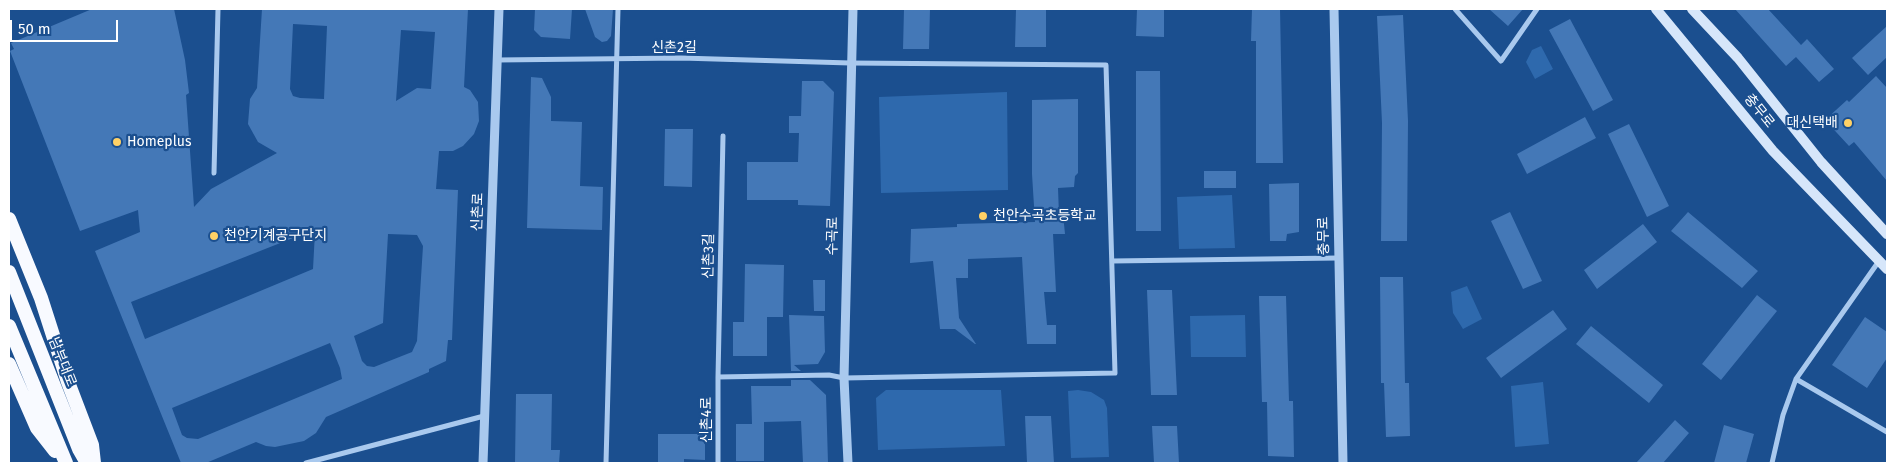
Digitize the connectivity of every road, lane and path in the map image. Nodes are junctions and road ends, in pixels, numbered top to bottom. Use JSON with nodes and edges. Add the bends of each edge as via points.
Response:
{"nodes":[{"id":1,"x":218,"y":9,"type":"edge"},
{"id":2,"x":499,"y":9,"type":"edge"},
{"id":3,"x":618,"y":9,"type":"edge"},
{"id":4,"x":853,"y":9,"type":"edge"},
{"id":5,"x":1334,"y":9,"type":"edge"},
{"id":6,"x":1455,"y":9,"type":"edge"},
{"id":7,"x":1537,"y":9,"type":"edge"},
{"id":8,"x":1656,"y":9,"type":"edge"},
{"id":9,"x":1692,"y":9,"type":"edge"},
{"id":10,"x":617,"y":59,"type":"junction"},
{"id":11,"x":497,"y":60,"type":"junction"},
{"id":12,"x":850,"y":63,"type":"junction"},
{"id":13,"x":723,"y":136,"type":"dead end"},
{"id":14,"x":214,"y":173,"type":"dead end"},
{"id":15,"x":9,"y":220,"type":"edge"},
{"id":16,"x":1887,"y":234,"type":"edge"},
{"id":17,"x":1338,"y":258,"type":"junction"},
{"id":18,"x":1112,"y":261,"type":"junction"},
{"id":19,"x":1879,"y":261,"type":"junction"},
{"id":20,"x":1887,"y":269,"type":"edge"},
{"id":21,"x":9,"y":272,"type":"edge"},
{"id":22,"x":9,"y":326,"type":"edge"},
{"id":23,"x":9,"y":364,"type":"edge"},
{"id":24,"x":718,"y":377,"type":"junction"},
{"id":25,"x":844,"y":378,"type":"junction"},
{"id":26,"x":1796,"y":379,"type":"junction"},
{"id":27,"x":484,"y":416,"type":"junction"},
{"id":28,"x":1887,"y":432,"type":"edge"},
{"id":29,"x":65,"y":463,"type":"edge"},
{"id":30,"x":87,"y":463,"type":"edge"},
{"id":31,"x":94,"y":463,"type":"edge"},
{"id":32,"x":306,"y":463,"type":"edge"},
{"id":33,"x":482,"y":463,"type":"edge"},
{"id":34,"x":606,"y":463,"type":"edge"},
{"id":35,"x":718,"y":463,"type":"edge"},
{"id":36,"x":848,"y":463,"type":"edge"},
{"id":37,"x":1343,"y":463,"type":"edge"},
{"id":38,"x":1772,"y":463,"type":"edge"}],
"edges":[{"from":1,"to":14,"type":"street"},
{"from":2,"to":11,"type":"street","name":"신촌로"},
{"from":3,"to":10,"type":"street"},
{"from":4,"to":12,"type":"street","name":"수곡로"},
{"from":5,"to":17,"type":"street","name":"충무로"},
{"from":6,"to":7,"type":"street","via":[[1501,61]]},
{"from":8,"to":19,"type":"main road","name":"충무로","via":[[1773,151]]},
{"from":9,"to":16,"type":"main road","name":"충무로","via":[[1738,58],[1821,162]]},
{"from":10,"to":11,"type":"street","name":"신촌2길"},
{"from":10,"to":12,"type":"street","name":"신촌2길"},
{"from":10,"to":34,"type":"street"},
{"from":11,"to":27,"type":"street","name":"신촌로"},
{"from":12,"to":18,"type":"street","name":"신촌2길","via":[[1106,65]]},
{"from":12,"to":25,"type":"street","name":"수곡로"},
{"from":13,"to":24,"type":"street","name":"신촌3길"},
{"from":15,"to":31,"type":"highway","via":[[41,298],[92,445]]},
{"from":17,"to":18,"type":"street"},
{"from":17,"to":37,"type":"street","name":"충무로"},
{"from":18,"to":25,"type":"street","via":[[1115,374]]},
{"from":19,"to":20,"type":"main road","name":"충무로"},
{"from":19,"to":26,"type":"street"},
{"from":21,"to":30,"type":"highway","name":"남부대로"},
{"from":22,"to":29,"type":"highway"},
{"from":23,"to":29,"type":"highway","via":[[38,428]]},
{"from":24,"to":25,"type":"street","via":[[829,375]]},
{"from":24,"to":35,"type":"street","name":"신촌4로"},
{"from":25,"to":36,"type":"street","name":"수곡로"},
{"from":26,"to":28,"type":"street"},
{"from":26,"to":38,"type":"street","via":[[1783,414]]},
{"from":27,"to":32,"type":"street"},
{"from":27,"to":33,"type":"street","name":"신촌로"}]}
